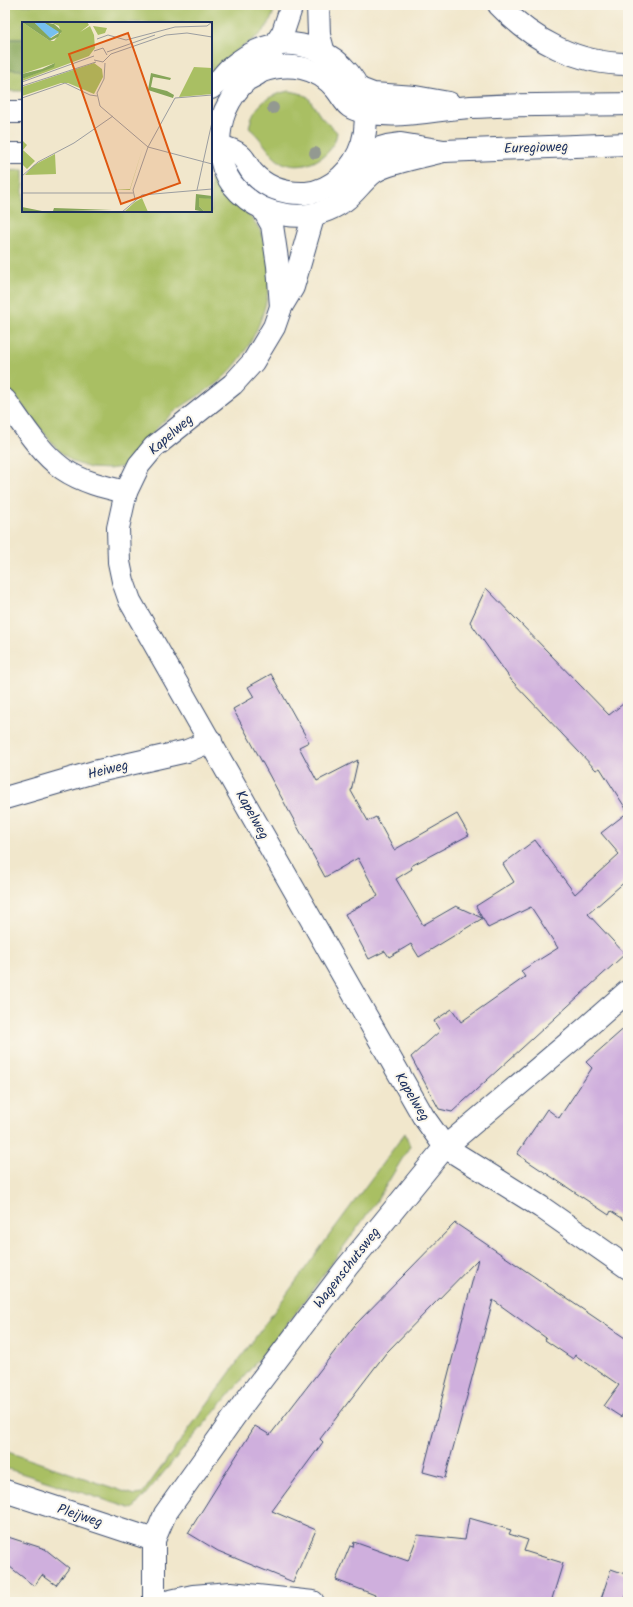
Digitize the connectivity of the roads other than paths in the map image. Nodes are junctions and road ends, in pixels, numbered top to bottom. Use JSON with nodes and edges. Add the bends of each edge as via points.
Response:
{"nodes":[{"id":1,"x":292,"y":5,"type":"edge"},
{"id":2,"x":318,"y":5,"type":"edge"},
{"id":3,"x":499,"y":5,"type":"edge"},
{"id":4,"x":275,"y":44,"type":"junction"},
{"id":5,"x":324,"y":53,"type":"junction"},
{"id":6,"x":628,"y":64,"type":"edge"},
{"id":7,"x":262,"y":71,"type":"junction"},
{"id":8,"x":213,"y":87,"type":"edge"},
{"id":9,"x":360,"y":89,"type":"junction"},
{"id":10,"x":628,"y":104,"type":"edge"},
{"id":11,"x":220,"y":107,"type":"edge"},
{"id":12,"x":470,"y":107,"type":"junction"},
{"id":13,"x":5,"y":112,"type":"edge"},
{"id":14,"x":22,"y":112,"type":"edge"},
{"id":15,"x":366,"y":112,"type":"junction"},
{"id":16,"x":628,"y":144,"type":"edge"},
{"id":17,"x":444,"y":151,"type":"junction"},
{"id":18,"x":5,"y":154,"type":"edge"},
{"id":19,"x":22,"y":154,"type":"edge"},
{"id":20,"x":217,"y":157,"type":"edge"},
{"id":21,"x":357,"y":159,"type":"junction"},
{"id":22,"x":324,"y":189,"type":"junction"},
{"id":23,"x":263,"y":209,"type":"junction"},
{"id":24,"x":314,"y":214,"type":"junction"},
{"id":25,"x":280,"y":308,"type":"junction"},
{"id":26,"x":5,"y":400,"type":"edge"},
{"id":27,"x":126,"y":492,"type":"junction"},
{"id":28,"x":211,"y":741,"type":"junction"},
{"id":29,"x":5,"y":798,"type":"edge"},
{"id":30,"x":628,"y":991,"type":"edge"},
{"id":31,"x":445,"y":1147,"type":"junction"},
{"id":32,"x":628,"y":1268,"type":"edge"},
{"id":33,"x":5,"y":1491,"type":"edge"},
{"id":34,"x":154,"y":1540,"type":"junction"},
{"id":35,"x":154,"y":1602,"type":"edge"},
{"id":36,"x":166,"y":1602,"type":"edge"},
{"id":37,"x":313,"y":1602,"type":"edge"}],
"edges":[{"from":1,"to":4,"type":"street","via":[[283,32]]},
{"from":2,"to":5,"type":"street","via":[[318,34]]},
{"from":3,"to":6,"type":"street","via":[[512,19],[548,44],[588,59]]},
{"from":4,"to":5,"type":"street","via":[[298,45]]},
{"from":4,"to":7,"type":"street"},
{"from":4,"to":8,"type":"street","via":[[241,59],[226,71]]},
{"from":5,"to":9,"type":"street","via":[[351,74]]},
{"from":7,"to":11,"type":"street","via":[[247,80]]},
{"from":7,"to":15,"type":"street","via":[[286,66],[314,72],[336,89],[348,106]]},
{"from":9,"to":12,"type":"street","via":[[373,94],[415,97]]},
{"from":9,"to":15,"type":"street"},
{"from":10,"to":12,"type":"street"},
{"from":11,"to":20,"type":"street","via":[[221,124]]},
{"from":12,"to":15,"type":"street","via":[[413,114]]},
{"from":13,"to":14,"type":"street"},
{"from":15,"to":21,"type":"street","via":[[364,136]]},
{"from":16,"to":17,"type":"street","name":"Euregioweg"},
{"from":17,"to":21,"type":"street","name":"Euregioweg","via":[[401,144],[369,151]]},
{"from":17,"to":24,"type":"street","name":"Euregioweg","via":[[390,165],[374,172],[338,205]]},
{"from":18,"to":19,"type":"street"},
{"from":20,"to":22,"type":"street","via":[[232,151],[242,157],[251,171],[263,182],[277,190],[303,193]]},
{"from":20,"to":23,"type":"street","via":[[237,190]]},
{"from":21,"to":22,"type":"street","via":[[337,181]]},
{"from":22,"to":24,"type":"street","name":"Kapelweg"},
{"from":23,"to":24,"type":"street","name":"Euregioweg","via":[[283,215]]},
{"from":23,"to":25,"type":"street","name":"Kapelweg","via":[[272,224]]},
{"from":24,"to":25,"type":"street","name":"Kapelweg","via":[[292,287]]},
{"from":25,"to":27,"type":"street","name":"Kapelweg","via":[[274,327],[253,362],[234,384],[154,447],[139,465]]},
{"from":26,"to":27,"type":"street","via":[[38,445],[62,468],[99,486]]},
{"from":27,"to":28,"type":"street","name":"Kapelweg","via":[[118,528],[119,562],[123,581],[130,601]]},
{"from":28,"to":29,"type":"street","name":"Heiweg","via":[[187,751],[94,772]]},
{"from":28,"to":31,"type":"street","name":"Kapelweg","via":[[423,1116]]},
{"from":30,"to":31,"type":"street","name":"Wagenschutsweg"},
{"from":31,"to":32,"type":"street","name":"Kapelweg","via":[[542,1208]]},
{"from":31,"to":34,"type":"street","name":"Wagenschutsweg","via":[[347,1267],[244,1403],[165,1514]]},
{"from":33,"to":34,"type":"street","name":"Pleijweg"},
{"from":34,"to":35,"type":"street","name":"Wagenschutsweg"},
{"from":36,"to":37,"type":"street","via":[[193,1596],[231,1593]]}]}
